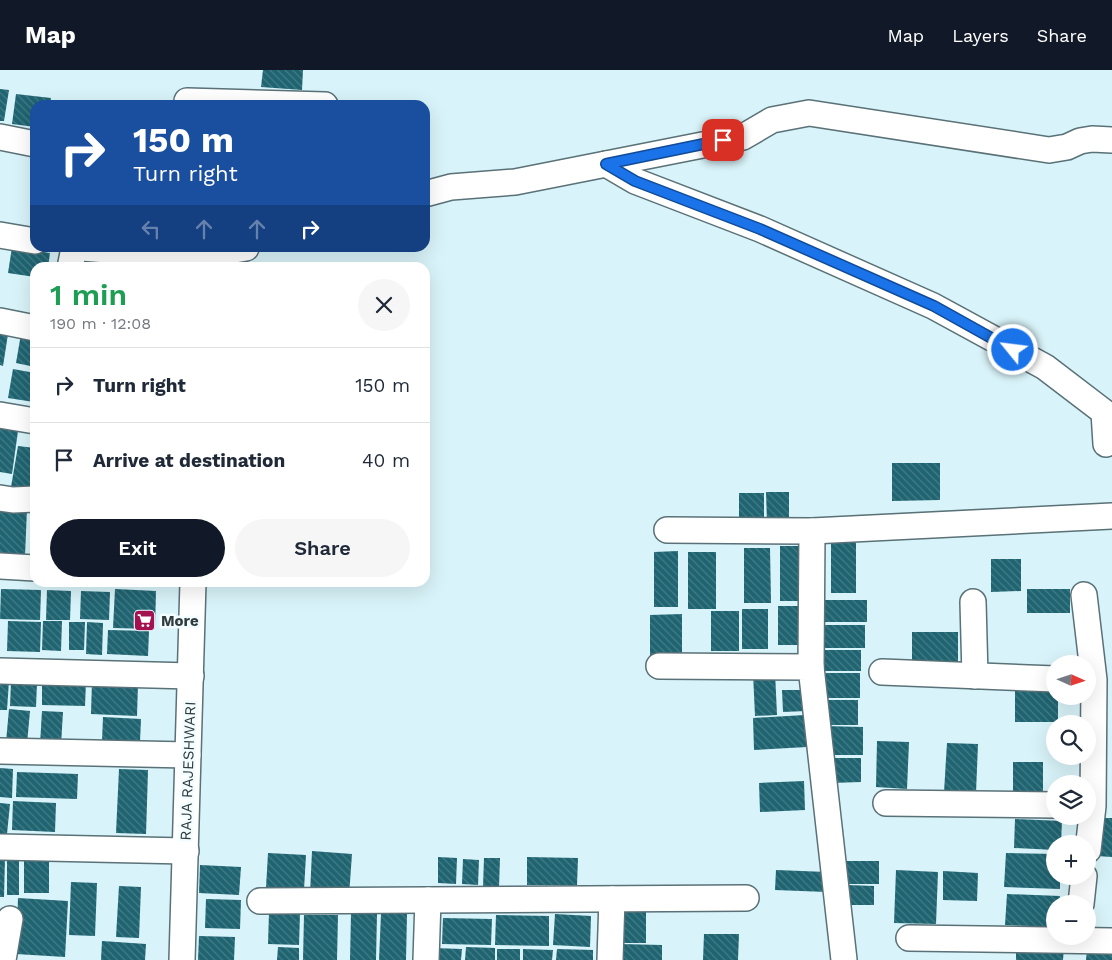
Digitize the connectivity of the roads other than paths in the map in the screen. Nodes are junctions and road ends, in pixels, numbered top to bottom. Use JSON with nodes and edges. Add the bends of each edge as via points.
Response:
{"nodes":[{"id":1,"x":0,"y":137,"type":"edge"},
{"id":2,"x":1112,"y":140,"type":"edge"},
{"id":3,"x":30,"y":143,"type":"edge"},
{"id":4,"x":606,"y":164,"type":"junction"},
{"id":5,"x":430,"y":192,"type":"edge"},
{"id":6,"x":0,"y":235,"type":"edge"},
{"id":7,"x":30,"y":240,"type":"edge"},
{"id":8,"x":132,"y":252,"type":"edge"},
{"id":9,"x":223,"y":252,"type":"edge"},
{"id":10,"x":195,"y":257,"type":"edge"},
{"id":11,"x":0,"y":321,"type":"edge"},
{"id":12,"x":30,"y":327,"type":"edge"},
{"id":13,"x":0,"y":415,"type":"edge"},
{"id":14,"x":30,"y":420,"type":"edge"},
{"id":15,"x":1106,"y":444,"type":"dead end"},
{"id":16,"x":0,"y":498,"type":"edge"},
{"id":17,"x":30,"y":498,"type":"edge"},
{"id":18,"x":1112,"y":516,"type":"edge"},
{"id":19,"x":667,"y":530,"type":"dead end"},
{"id":20,"x":812,"y":531,"type":"junction"},
{"id":21,"x":0,"y":566,"type":"edge"},
{"id":22,"x":30,"y":568,"type":"edge"},
{"id":23,"x":193,"y":587,"type":"edge"},
{"id":24,"x":1084,"y":595,"type":"dead end"},
{"id":25,"x":973,"y":602,"type":"dead end"},
{"id":26,"x":660,"y":666,"type":"dead end"},
{"id":27,"x":811,"y":667,"type":"junction"},
{"id":28,"x":0,"y":671,"type":"edge"},
{"id":29,"x":882,"y":672,"type":"dead end"},
{"id":30,"x":190,"y":676,"type":"junction"},
{"id":31,"x":975,"y":676,"type":"junction"},
{"id":32,"x":1046,"y":679,"type":"edge"},
{"id":33,"x":1098,"y":680,"type":"edge"},
{"id":34,"x":0,"y":751,"type":"edge"},
{"id":35,"x":188,"y":755,"type":"junction"},
{"id":36,"x":886,"y":803,"type":"dead end"},
{"id":37,"x":1046,"y":805,"type":"edge"},
{"id":38,"x":1097,"y":806,"type":"edge"},
{"id":39,"x":1091,"y":835,"type":"edge"},
{"id":40,"x":0,"y":847,"type":"edge"},
{"id":41,"x":186,"y":851,"type":"junction"},
{"id":42,"x":612,"y":898,"type":"junction"},
{"id":43,"x":746,"y":898,"type":"dead end"},
{"id":44,"x":428,"y":900,"type":"junction"},
{"id":45,"x":260,"y":901,"type":"dead end"},
{"id":46,"x":10,"y":919,"type":"dead end"},
{"id":47,"x":909,"y":938,"type":"dead end"},
{"id":48,"x":1112,"y":942,"type":"edge"},
{"id":49,"x":1077,"y":946,"type":"edge"},
{"id":50,"x":3,"y":960,"type":"edge"},
{"id":51,"x":182,"y":960,"type":"edge"},
{"id":52,"x":426,"y":960,"type":"edge"},
{"id":53,"x":610,"y":960,"type":"edge"},
{"id":54,"x":844,"y":960,"type":"edge"}],
"edges":[{"from":1,"to":3,"type":"street"},
{"from":2,"to":4,"type":"street","via":[[1092,139],[1049,150],[809,112],[772,120],[743,137]]},
{"from":4,"to":5,"type":"street","via":[[515,182],[451,186]]},
{"from":4,"to":15,"type":"street","via":[[635,181],[760,229],[934,306],[1045,367],[1104,412]]},
{"from":6,"to":7,"type":"street"},
{"from":8,"to":10,"type":"street"},
{"from":9,"to":10,"type":"street"},
{"from":11,"to":12,"type":"street"},
{"from":13,"to":14,"type":"street"},
{"from":16,"to":17,"type":"street"},
{"from":18,"to":20,"type":"street"},
{"from":19,"to":20,"type":"street"},
{"from":20,"to":27,"type":"street"},
{"from":21,"to":22,"type":"street"},
{"from":23,"to":30,"type":"street","name":"RAJA RAJESHWARI"},
{"from":24,"to":33,"type":"street"},
{"from":25,"to":31,"type":"street"},
{"from":26,"to":27,"type":"street"},
{"from":27,"to":54,"type":"street"},
{"from":28,"to":30,"type":"street"},
{"from":29,"to":31,"type":"street"},
{"from":30,"to":35,"type":"street","name":"RAJA RAJESHWARI"},
{"from":31,"to":32,"type":"street"},
{"from":33,"to":38,"type":"street"},
{"from":34,"to":35,"type":"street"},
{"from":35,"to":41,"type":"street","name":"RAJA RAJESHWARI"},
{"from":36,"to":37,"type":"street"},
{"from":38,"to":39,"type":"street"},
{"from":40,"to":41,"type":"street"},
{"from":41,"to":51,"type":"street","name":"RAJA RAJESHWARI"},
{"from":42,"to":43,"type":"street"},
{"from":42,"to":44,"type":"street"},
{"from":42,"to":53,"type":"street"},
{"from":44,"to":45,"type":"street"},
{"from":44,"to":52,"type":"street"},
{"from":46,"to":50,"type":"street"},
{"from":47,"to":49,"type":"street"},
{"from":48,"to":49,"type":"street"}]}
